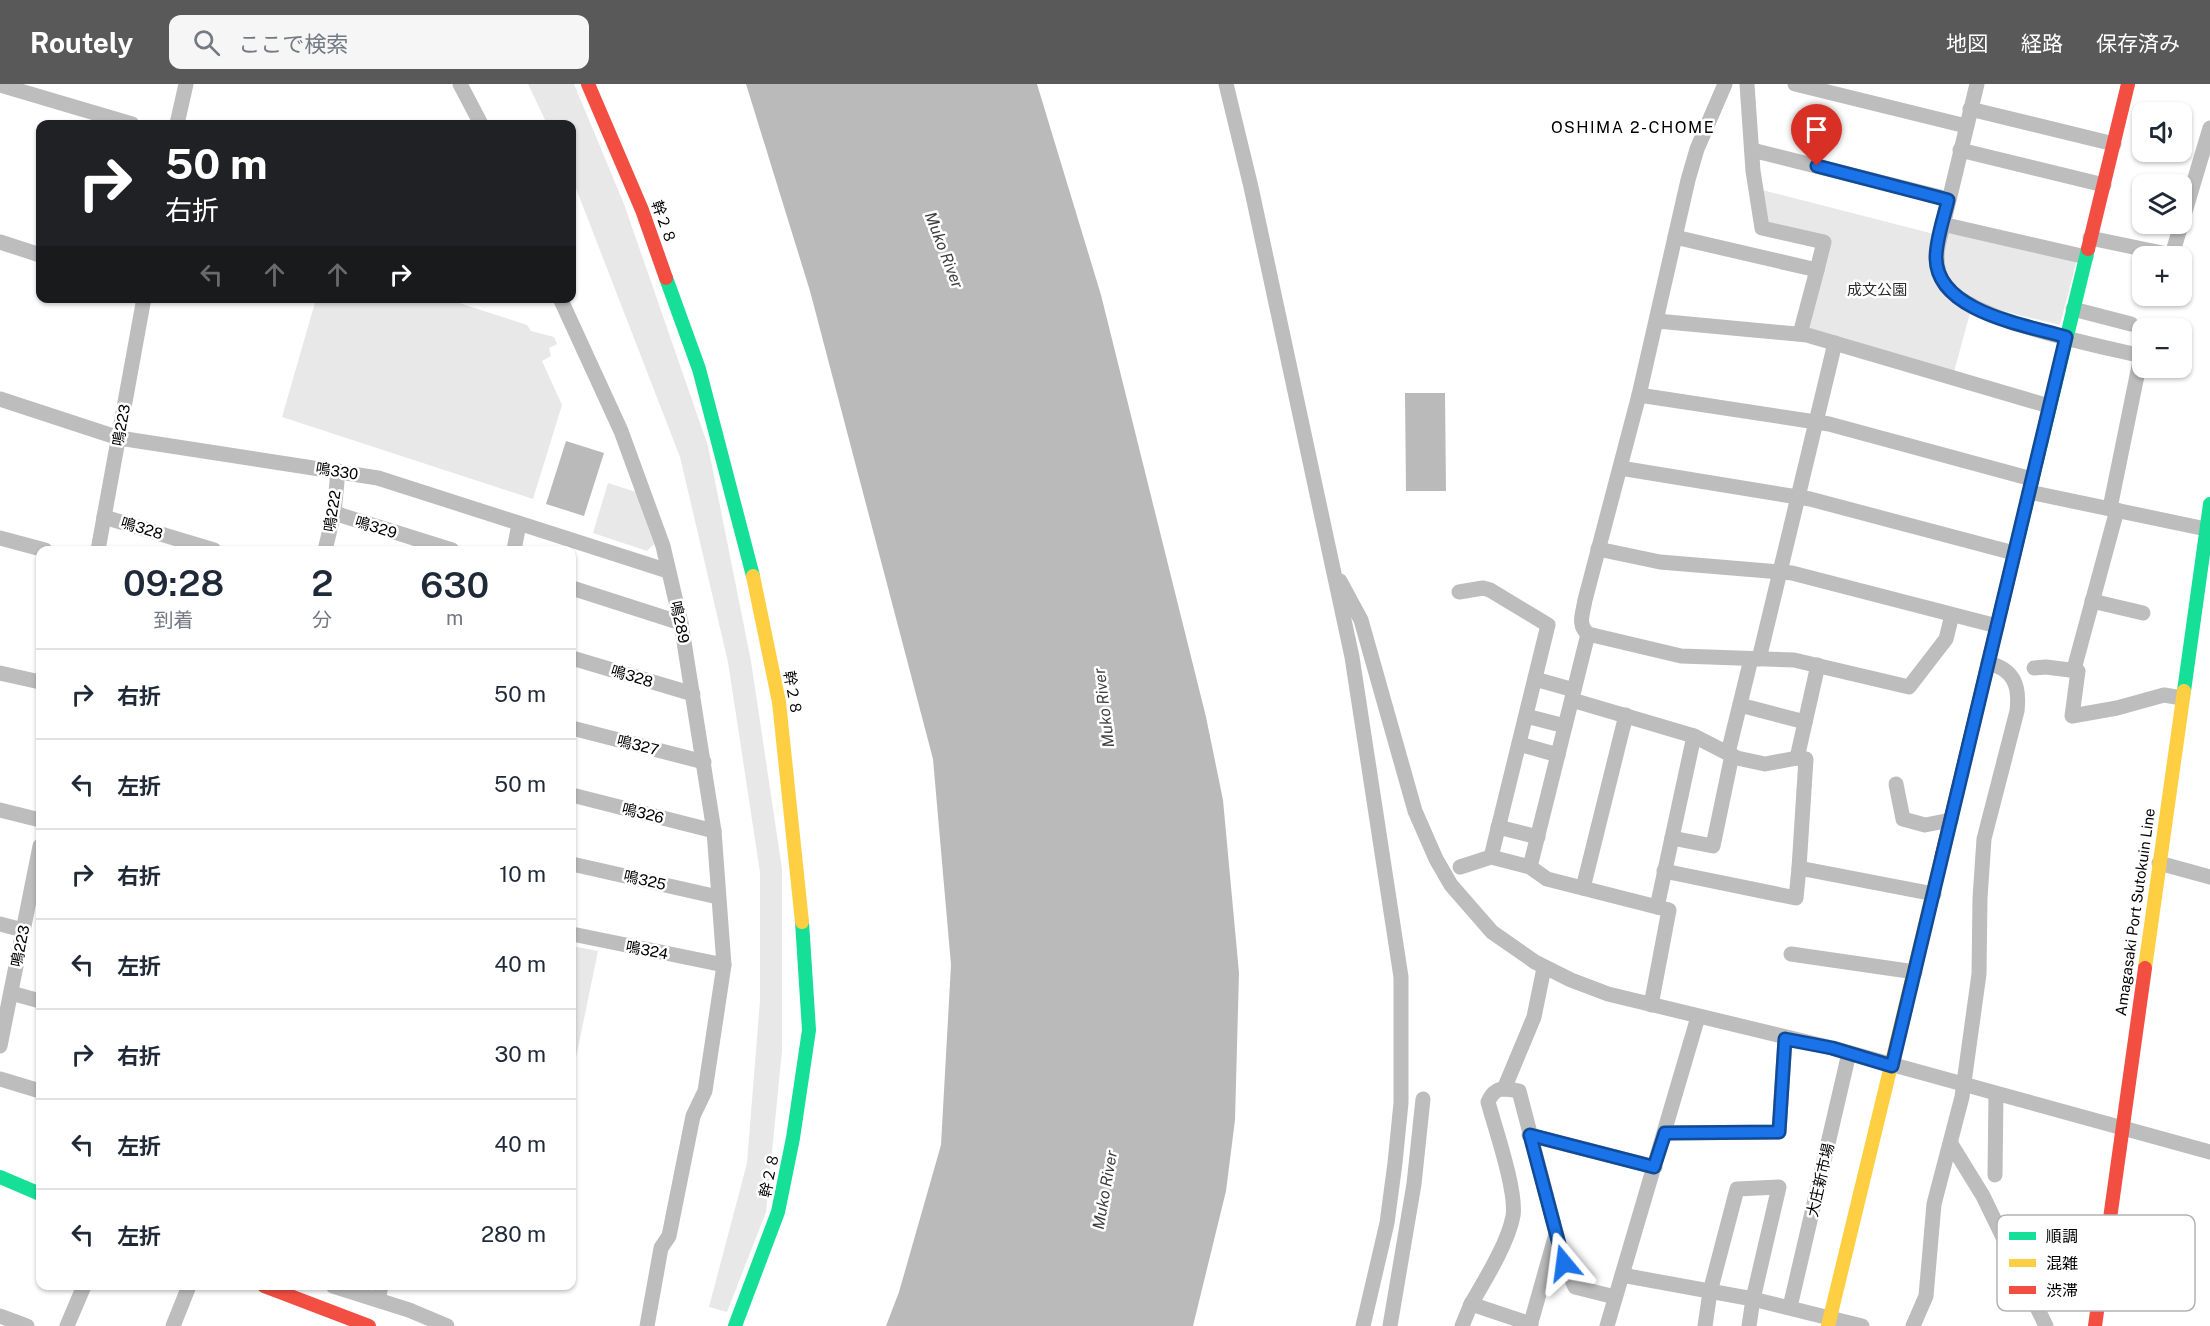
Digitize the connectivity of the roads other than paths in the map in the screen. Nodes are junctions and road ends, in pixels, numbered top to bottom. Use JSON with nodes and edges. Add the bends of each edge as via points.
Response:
{"nodes":[{"id":1,"x":186,"y":84,"type":"edge"},
{"id":2,"x":460,"y":84,"type":"edge"},
{"id":3,"x":588,"y":84,"type":"edge"},
{"id":4,"x":1226,"y":84,"type":"edge"},
{"id":5,"x":1725,"y":84,"type":"edge"},
{"id":6,"x":1748,"y":84,"type":"edge"},
{"id":7,"x":1795,"y":84,"type":"edge"},
{"id":8,"x":1977,"y":84,"type":"edge"},
{"id":9,"x":2128,"y":84,"type":"edge"},
{"id":10,"x":0,"y":85,"type":"edge"},
{"id":11,"x":1970,"y":109,"type":"junction"},
{"id":12,"x":118,"y":120,"type":"edge"},
{"id":13,"x":178,"y":120,"type":"edge"},
{"id":14,"x":479,"y":120,"type":"edge"},
{"id":15,"x":1966,"y":126,"type":"junction"},
{"id":16,"x":2210,"y":128,"type":"edge"},
{"id":17,"x":2114,"y":144,"type":"junction"},
{"id":18,"x":1752,"y":150,"type":"junction"},
{"id":19,"x":1960,"y":150,"type":"junction"},
{"id":20,"x":2104,"y":185,"type":"junction"},
{"id":21,"x":1948,"y":200,"type":"junction"},
{"id":22,"x":1942,"y":224,"type":"junction"},
{"id":23,"x":1675,"y":237,"type":"junction"},
{"id":24,"x":2090,"y":238,"type":"junction"},
{"id":25,"x":0,"y":242,"type":"edge"},
{"id":26,"x":36,"y":254,"type":"edge"},
{"id":27,"x":2086,"y":257,"type":"junction"},
{"id":28,"x":1817,"y":270,"type":"junction"},
{"id":29,"x":143,"y":303,"type":"edge"},
{"id":30,"x":562,"y":303,"type":"edge"},
{"id":31,"x":2073,"y":309,"type":"junction"},
{"id":32,"x":1657,"y":321,"type":"junction"},
{"id":33,"x":2132,"y":324,"type":"dead end"},
{"id":34,"x":1800,"y":334,"type":"junction"},
{"id":35,"x":2066,"y":337,"type":"junction"},
{"id":36,"x":1834,"y":343,"type":"junction"},
{"id":37,"x":1639,"y":395,"type":"junction"},
{"id":38,"x":0,"y":399,"type":"edge"},
{"id":39,"x":2049,"y":406,"type":"junction"},
{"id":40,"x":1816,"y":422,"type":"junction"},
{"id":41,"x":119,"y":438,"type":"junction"},
{"id":42,"x":1620,"y":468,"type":"junction"},
{"id":43,"x":338,"y":471,"type":"junction"},
{"id":44,"x":2030,"y":486,"type":"junction"},
{"id":45,"x":1798,"y":496,"type":"junction"},
{"id":46,"x":2210,"y":504,"type":"edge"},
{"id":47,"x":2113,"y":509,"type":"junction"},
{"id":48,"x":334,"y":513,"type":"junction"},
{"id":49,"x":104,"y":517,"type":"junction"},
{"id":50,"x":519,"y":524,"type":"junction"},
{"id":51,"x":2206,"y":529,"type":"junction"},
{"id":52,"x":0,"y":538,"type":"edge"},
{"id":53,"x":99,"y":546,"type":"edge"},
{"id":54,"x":201,"y":546,"type":"edge"},
{"id":55,"x":326,"y":546,"type":"edge"},
{"id":56,"x":439,"y":546,"type":"edge"},
{"id":57,"x":515,"y":546,"type":"edge"},
{"id":58,"x":36,"y":548,"type":"edge"},
{"id":59,"x":1598,"y":549,"type":"junction"},
{"id":60,"x":2014,"y":553,"type":"junction"},
{"id":61,"x":668,"y":571,"type":"junction"},
{"id":62,"x":1780,"y":572,"type":"junction"},
{"id":63,"x":1336,"y":582,"type":"junction"},
{"id":64,"x":576,"y":589,"type":"edge"},
{"id":65,"x":1459,"y":592,"type":"dead end"},
{"id":66,"x":2092,"y":601,"type":"junction"},
{"id":67,"x":2203,"y":602,"type":"edge"},
{"id":68,"x":2143,"y":613,"type":"dead end"},
{"id":69,"x":1952,"y":615,"type":"junction"},
{"id":70,"x":681,"y":623,"type":"junction"},
{"id":71,"x":1997,"y":626,"type":"junction"},
{"id":72,"x":1588,"y":634,"type":"junction"},
{"id":73,"x":576,"y":659,"type":"edge"},
{"id":74,"x":1755,"y":659,"type":"junction"},
{"id":75,"x":1988,"y":663,"type":"junction"},
{"id":76,"x":1818,"y":665,"type":"junction"},
{"id":77,"x":2034,"y":668,"type":"dead end"},
{"id":78,"x":2074,"y":669,"type":"junction"},
{"id":79,"x":0,"y":673,"type":"edge"},
{"id":80,"x":1535,"y":679,"type":"junction"},
{"id":81,"x":36,"y":681,"type":"edge"},
{"id":82,"x":693,"y":694,"type":"junction"},
{"id":83,"x":1573,"y":695,"type":"junction"},
{"id":84,"x":2182,"y":698,"type":"junction"},
{"id":85,"x":1740,"y":705,"type":"junction"},
{"id":86,"x":1626,"y":715,"type":"junction"},
{"id":87,"x":1526,"y":716,"type":"junction"},
{"id":88,"x":1805,"y":722,"type":"junction"},
{"id":89,"x":1565,"y":726,"type":"junction"},
{"id":90,"x":576,"y":729,"type":"edge"},
{"id":91,"x":1694,"y":736,"type":"junction"},
{"id":92,"x":1519,"y":744,"type":"junction"},
{"id":93,"x":1730,"y":754,"type":"junction"},
{"id":94,"x":1558,"y":755,"type":"junction"},
{"id":95,"x":1797,"y":758,"type":"junction"},
{"id":96,"x":704,"y":762,"type":"junction"},
{"id":97,"x":1896,"y":784,"type":"dead end"},
{"id":98,"x":576,"y":796,"type":"edge"},
{"id":99,"x":0,"y":810,"type":"edge"},
{"id":100,"x":36,"y":819,"type":"edge"},
{"id":101,"x":1951,"y":820,"type":"junction"},
{"id":102,"x":1498,"y":827,"type":"junction"},
{"id":103,"x":714,"y":831,"type":"junction"},
{"id":104,"x":1538,"y":837,"type":"junction"},
{"id":105,"x":1672,"y":838,"type":"junction"},
{"id":106,"x":1491,"y":857,"type":"junction"},
{"id":107,"x":2159,"y":863,"type":"junction"},
{"id":108,"x":576,"y":865,"type":"edge"},
{"id":109,"x":1460,"y":867,"type":"dead end"},
{"id":110,"x":1530,"y":867,"type":"junction"},
{"id":111,"x":1799,"y":868,"type":"junction"},
{"id":112,"x":1665,"y":872,"type":"junction"},
{"id":113,"x":2210,"y":877,"type":"edge"},
{"id":114,"x":1583,"y":888,"type":"junction"},
{"id":115,"x":36,"y":889,"type":"edge"},
{"id":116,"x":1934,"y":894,"type":"junction"},
{"id":117,"x":718,"y":897,"type":"junction"},
{"id":118,"x":1657,"y":907,"type":"junction"},
{"id":119,"x":34,"y":910,"type":"edge"},
{"id":120,"x":0,"y":924,"type":"edge"},
{"id":121,"x":23,"y":930,"type":"junction"},
{"id":122,"x":576,"y":935,"type":"edge"},
{"id":123,"x":1791,"y":954,"type":"dead end"},
{"id":124,"x":724,"y":965,"type":"junction"},
{"id":125,"x":1544,"y":968,"type":"junction"},
{"id":126,"x":1915,"y":972,"type":"junction"},
{"id":127,"x":11,"y":993,"type":"junction"},
{"id":128,"x":36,"y":1000,"type":"edge"},
{"id":129,"x":1651,"y":1005,"type":"junction"},
{"id":130,"x":1698,"y":1017,"type":"junction"},
{"id":131,"x":1785,"y":1039,"type":"junction"},
{"id":132,"x":0,"y":1045,"type":"edge"},
{"id":133,"x":1849,"y":1053,"type":"junction"},
{"id":134,"x":1892,"y":1066,"type":"junction"},
{"id":135,"x":0,"y":1079,"type":"edge"},
{"id":136,"x":1964,"y":1085,"type":"junction"},
{"id":137,"x":1504,"y":1089,"type":"junction"},
{"id":138,"x":36,"y":1090,"type":"edge"},
{"id":139,"x":1996,"y":1094,"type":"junction"},
{"id":140,"x":1422,"y":1098,"type":"dead end"},
{"id":141,"x":2122,"y":1128,"type":"junction"},
{"id":142,"x":1665,"y":1133,"type":"junction"},
{"id":143,"x":1530,"y":1135,"type":"junction"},
{"id":144,"x":1951,"y":1144,"type":"junction"},
{"id":145,"x":2210,"y":1152,"type":"edge"},
{"id":146,"x":1654,"y":1167,"type":"junction"},
{"id":147,"x":1995,"y":1175,"type":"dead end"},
{"id":148,"x":0,"y":1177,"type":"edge"},
{"id":149,"x":36,"y":1192,"type":"edge"},
{"id":150,"x":2110,"y":1215,"type":"edge"},
{"id":151,"x":1997,"y":1225,"type":"edge"},
{"id":152,"x":1556,"y":1234,"type":"junction"},
{"id":153,"x":1622,"y":1275,"type":"junction"},
{"id":154,"x":82,"y":1290,"type":"edge"},
{"id":155,"x":187,"y":1290,"type":"edge"},
{"id":156,"x":274,"y":1290,"type":"edge"},
{"id":157,"x":360,"y":1290,"type":"edge"},
{"id":158,"x":1710,"y":1292,"type":"junction"},
{"id":159,"x":380,"y":1293,"type":"edge"},
{"id":160,"x":1615,"y":1297,"type":"junction"},
{"id":161,"x":1753,"y":1299,"type":"junction"},
{"id":162,"x":1472,"y":1304,"type":"junction"},
{"id":163,"x":1790,"y":1307,"type":"junction"},
{"id":164,"x":2039,"y":1311,"type":"edge"},
{"id":165,"x":2097,"y":1311,"type":"edge"},
{"id":166,"x":0,"y":1316,"type":"edge"},
{"id":167,"x":1829,"y":1322,"type":"edge"},
{"id":168,"x":1530,"y":1325,"type":"edge"},
{"id":169,"x":27,"y":1326,"type":"edge"},
{"id":170,"x":68,"y":1326,"type":"edge"},
{"id":171,"x":173,"y":1326,"type":"edge"},
{"id":172,"x":369,"y":1326,"type":"edge"},
{"id":173,"x":447,"y":1326,"type":"edge"},
{"id":174,"x":646,"y":1326,"type":"edge"},
{"id":175,"x":735,"y":1326,"type":"edge"},
{"id":176,"x":1363,"y":1326,"type":"edge"},
{"id":177,"x":1390,"y":1326,"type":"edge"},
{"id":178,"x":1462,"y":1326,"type":"edge"},
{"id":179,"x":1607,"y":1326,"type":"edge"},
{"id":180,"x":1705,"y":1326,"type":"edge"},
{"id":181,"x":1749,"y":1326,"type":"edge"},
{"id":182,"x":1862,"y":1326,"type":"edge"},
{"id":183,"x":1913,"y":1326,"type":"edge"},
{"id":184,"x":2046,"y":1326,"type":"edge"},
{"id":185,"x":2095,"y":1326,"type":"edge"}],
"edges":[{"from":1,"to":13,"type":"street"},
{"from":2,"to":14,"type":"street"},
{"from":3,"to":175,"type":"street","name":"幹２８","via":[[642,210],[699,369],[744,534],[779,702],[800,887],[809,1030],[778,1212]]},
{"from":4,"to":63,"type":"street"},
{"from":5,"to":23,"type":"street","via":[[1697,149]]},
{"from":6,"to":18,"type":"street"},
{"from":7,"to":15,"type":"street"},
{"from":8,"to":11,"type":"street"},
{"from":9,"to":17,"type":"street"},
{"from":10,"to":12,"type":"street"},
{"from":11,"to":15,"type":"street"},
{"from":11,"to":17,"type":"street"},
{"from":15,"to":19,"type":"street"},
{"from":16,"to":24,"type":"street","via":[[2172,255]]},
{"from":17,"to":20,"type":"street"},
{"from":18,"to":21,"type":"street"},
{"from":18,"to":28,"type":"street","via":[[1762,228],[1824,242]]},
{"from":19,"to":20,"type":"street"},
{"from":19,"to":21,"type":"street"},
{"from":20,"to":24,"type":"street"},
{"from":21,"to":22,"type":"street"},
{"from":22,"to":27,"type":"street"},
{"from":22,"to":35,"type":"street","via":[[1936,258],[1943,282],[1951,292],[1976,309]]},
{"from":23,"to":28,"type":"street"},
{"from":23,"to":32,"type":"street"},
{"from":24,"to":27,"type":"street"},
{"from":25,"to":26,"type":"street"},
{"from":27,"to":31,"type":"street"},
{"from":28,"to":34,"type":"street"},
{"from":29,"to":41,"type":"street","name":"鳴223"},
{"from":30,"to":61,"type":"street","name":"鳴289","via":[[621,431],[663,546]]},
{"from":31,"to":33,"type":"street"},
{"from":31,"to":35,"type":"street"},
{"from":32,"to":34,"type":"street"},
{"from":32,"to":37,"type":"street"},
{"from":34,"to":36,"type":"street"},
{"from":35,"to":39,"type":"street"},
{"from":35,"to":47,"type":"street","via":[[2141,356]]},
{"from":36,"to":39,"type":"street"},
{"from":36,"to":40,"type":"street"},
{"from":37,"to":40,"type":"street"},
{"from":37,"to":42,"type":"street"},
{"from":38,"to":41,"type":"street","name":"鳴330"},
{"from":39,"to":44,"type":"street"},
{"from":40,"to":44,"type":"street"},
{"from":40,"to":45,"type":"street"},
{"from":41,"to":43,"type":"street","name":"鳴330"},
{"from":41,"to":49,"type":"street","name":"鳴223"},
{"from":42,"to":45,"type":"street"},
{"from":42,"to":59,"type":"street"},
{"from":43,"to":48,"type":"street","name":"鳴222"},
{"from":43,"to":50,"type":"street","name":"鳴330","via":[[378,478]]},
{"from":44,"to":47,"type":"street"},
{"from":44,"to":60,"type":"street"},
{"from":45,"to":60,"type":"street"},
{"from":45,"to":62,"type":"street"},
{"from":46,"to":51,"type":"street","name":"Amagasaki Port Sutokuin Line"},
{"from":47,"to":51,"type":"street"},
{"from":47,"to":66,"type":"street"},
{"from":48,"to":55,"type":"street","name":"鳴222"},
{"from":48,"to":56,"type":"street","name":"鳴329"},
{"from":49,"to":53,"type":"street","name":"鳴223"},
{"from":49,"to":54,"type":"street","name":"鳴328"},
{"from":50,"to":57,"type":"street"},
{"from":50,"to":61,"type":"street","name":"鳴330"},
{"from":51,"to":67,"type":"street","name":"Amagasaki Port Sutokuin Line"},
{"from":52,"to":58,"type":"street"},
{"from":59,"to":62,"type":"street","via":[[1660,562]]},
{"from":59,"to":72,"type":"street","via":[[1581,624]]},
{"from":60,"to":71,"type":"street"},
{"from":61,"to":70,"type":"street","name":"鳴289"},
{"from":62,"to":69,"type":"street"},
{"from":62,"to":74,"type":"street"},
{"from":63,"to":125,"type":"street","via":[[1342,581],[1361,620],[1415,811],[1436,859],[1451,885],[1492,932]]},
{"from":63,"to":176,"type":"street","via":[[1352,657],[1401,977],[1401,1103],[1395,1163],[1387,1222]]},
{"from":64,"to":70,"type":"street"},
{"from":65,"to":80,"type":"street","via":[[1490,590],[1548,625]]},
{"from":66,"to":68,"type":"street"},
{"from":66,"to":78,"type":"street"},
{"from":67,"to":84,"type":"street","name":"Amagasaki Port Sutokuin Line"},
{"from":69,"to":71,"type":"street"},
{"from":69,"to":76,"type":"street","via":[[1946,639],[1909,687]]},
{"from":70,"to":82,"type":"street","name":"鳴289"},
{"from":71,"to":75,"type":"street"},
{"from":72,"to":74,"type":"street","via":[[1681,656]]},
{"from":72,"to":83,"type":"street"},
{"from":73,"to":82,"type":"street","name":"鳴328"},
{"from":74,"to":76,"type":"street"},
{"from":74,"to":85,"type":"street"},
{"from":75,"to":101,"type":"street"},
{"from":75,"to":136,"type":"street","via":[[2007,669],[2018,701],[1984,839],[1979,974]]},
{"from":76,"to":88,"type":"street"},
{"from":77,"to":78,"type":"street"},
{"from":78,"to":84,"type":"street","via":[[2078,671],[2072,716],[2164,695]]},
{"from":79,"to":81,"type":"street"},
{"from":80,"to":83,"type":"street"},
{"from":80,"to":87,"type":"street"},
{"from":82,"to":96,"type":"street","name":"鳴289"},
{"from":83,"to":86,"type":"street"},
{"from":83,"to":89,"type":"street"},
{"from":84,"to":107,"type":"street","name":"Amagasaki Port Sutokuin Line"},
{"from":85,"to":88,"type":"street"},
{"from":85,"to":93,"type":"street"},
{"from":86,"to":91,"type":"street"},
{"from":86,"to":114,"type":"street"},
{"from":87,"to":89,"type":"street"},
{"from":87,"to":92,"type":"street"},
{"from":88,"to":95,"type":"street"},
{"from":89,"to":94,"type":"street"},
{"from":90,"to":96,"type":"street","name":"鳴327"},
{"from":91,"to":93,"type":"street"},
{"from":91,"to":105,"type":"street"},
{"from":92,"to":94,"type":"street"},
{"from":92,"to":102,"type":"street"},
{"from":93,"to":95,"type":"street","via":[[1766,764]]},
{"from":93,"to":105,"type":"street","via":[[1713,846]]},
{"from":94,"to":104,"type":"street"},
{"from":95,"to":111,"type":"street","via":[[1806,759]]},
{"from":96,"to":103,"type":"street","name":"鳴289"},
{"from":97,"to":101,"type":"street","via":[[1903,819],[1925,825]]},
{"from":98,"to":103,"type":"street","name":"鳴326"},
{"from":99,"to":100,"type":"street"},
{"from":101,"to":116,"type":"street"},
{"from":102,"to":104,"type":"street"},
{"from":102,"to":106,"type":"street"},
{"from":103,"to":117,"type":"street","name":"鳴289"},
{"from":104,"to":110,"type":"street"},
{"from":105,"to":112,"type":"street"},
{"from":106,"to":109,"type":"street"},
{"from":106,"to":110,"type":"street"},
{"from":107,"to":113,"type":"street"},
{"from":107,"to":141,"type":"street","name":"Amagasaki Port Sutokuin Line"},
{"from":108,"to":117,"type":"street","name":"鳴325"},
{"from":110,"to":114,"type":"street","via":[[1547,879]]},
{"from":111,"to":112,"type":"street","via":[[1796,898]]},
{"from":111,"to":116,"type":"street"},
{"from":112,"to":118,"type":"street"},
{"from":114,"to":118,"type":"street"},
{"from":115,"to":119,"type":"street","name":"鳴223"},
{"from":116,"to":126,"type":"street"},
{"from":117,"to":124,"type":"street","name":"鳴289"},
{"from":118,"to":129,"type":"street","via":[[1670,910]]},
{"from":119,"to":121,"type":"street","name":"鳴223"},
{"from":120,"to":121,"type":"street"},
{"from":121,"to":127,"type":"street","name":"鳴223"},
{"from":122,"to":124,"type":"street","name":"鳴324"},
{"from":123,"to":126,"type":"street"},
{"from":124,"to":174,"type":"street","name":"鳴289","via":[[705,1091],[693,1116]]},
{"from":125,"to":129,"type":"street","via":[[1608,994]]},
{"from":125,"to":137,"type":"street","via":[[1534,1017]]},
{"from":126,"to":134,"type":"street"},
{"from":127,"to":128,"type":"street"},
{"from":127,"to":132,"type":"street","name":"鳴223"},
{"from":129,"to":130,"type":"street"},
{"from":130,"to":131,"type":"street"},
{"from":130,"to":142,"type":"street"},
{"from":131,"to":133,"type":"street"},
{"from":131,"to":142,"type":"street","via":[[1779,1132]]},
{"from":133,"to":134,"type":"street"},
{"from":133,"to":163,"type":"street","name":"大庄新市場"},
{"from":134,"to":136,"type":"street"},
{"from":134,"to":167,"type":"street"},
{"from":135,"to":138,"type":"street"},
{"from":136,"to":139,"type":"street"},
{"from":136,"to":144,"type":"street"},
{"from":137,"to":143,"type":"street","via":[[1519,1091]]},
{"from":137,"to":162,"type":"street","via":[[1492,1092],[1488,1102],[1514,1215]]},
{"from":139,"to":141,"type":"street"},
{"from":139,"to":147,"type":"street"},
{"from":140,"to":177,"type":"street","via":[[1414,1184]]},
{"from":141,"to":145,"type":"street"},
{"from":141,"to":150,"type":"street","name":"Amagasaki Port Sutokuin Line"},
{"from":142,"to":146,"type":"street"},
{"from":143,"to":146,"type":"street"},
{"from":143,"to":152,"type":"street"},
{"from":144,"to":151,"type":"street"},
{"from":144,"to":183,"type":"street","via":[[1934,1204],[1926,1296]]},
{"from":146,"to":153,"type":"street"},
{"from":148,"to":149,"type":"street"},
{"from":152,"to":160,"type":"street","via":[[1575,1287]]},
{"from":152,"to":168,"type":"street"},
{"from":153,"to":158,"type":"street"},
{"from":153,"to":160,"type":"street"},
{"from":154,"to":170,"type":"street"},
{"from":155,"to":171,"type":"street"},
{"from":156,"to":172,"type":"street"},
{"from":157,"to":159,"type":"street"},
{"from":158,"to":161,"type":"street"},
{"from":158,"to":161,"type":"street","via":[[1737,1189],[1779,1187]]},
{"from":158,"to":180,"type":"street"},
{"from":159,"to":173,"type":"street"},
{"from":160,"to":179,"type":"street"},
{"from":161,"to":163,"type":"street"},
{"from":161,"to":181,"type":"street"},
{"from":162,"to":168,"type":"street"},
{"from":162,"to":178,"type":"street"},
{"from":163,"to":167,"type":"street"},
{"from":164,"to":184,"type":"street"},
{"from":165,"to":185,"type":"street","name":"Amagasaki Port Sutokuin Line"},
{"from":166,"to":169,"type":"street"},
{"from":167,"to":182,"type":"street"}]}
